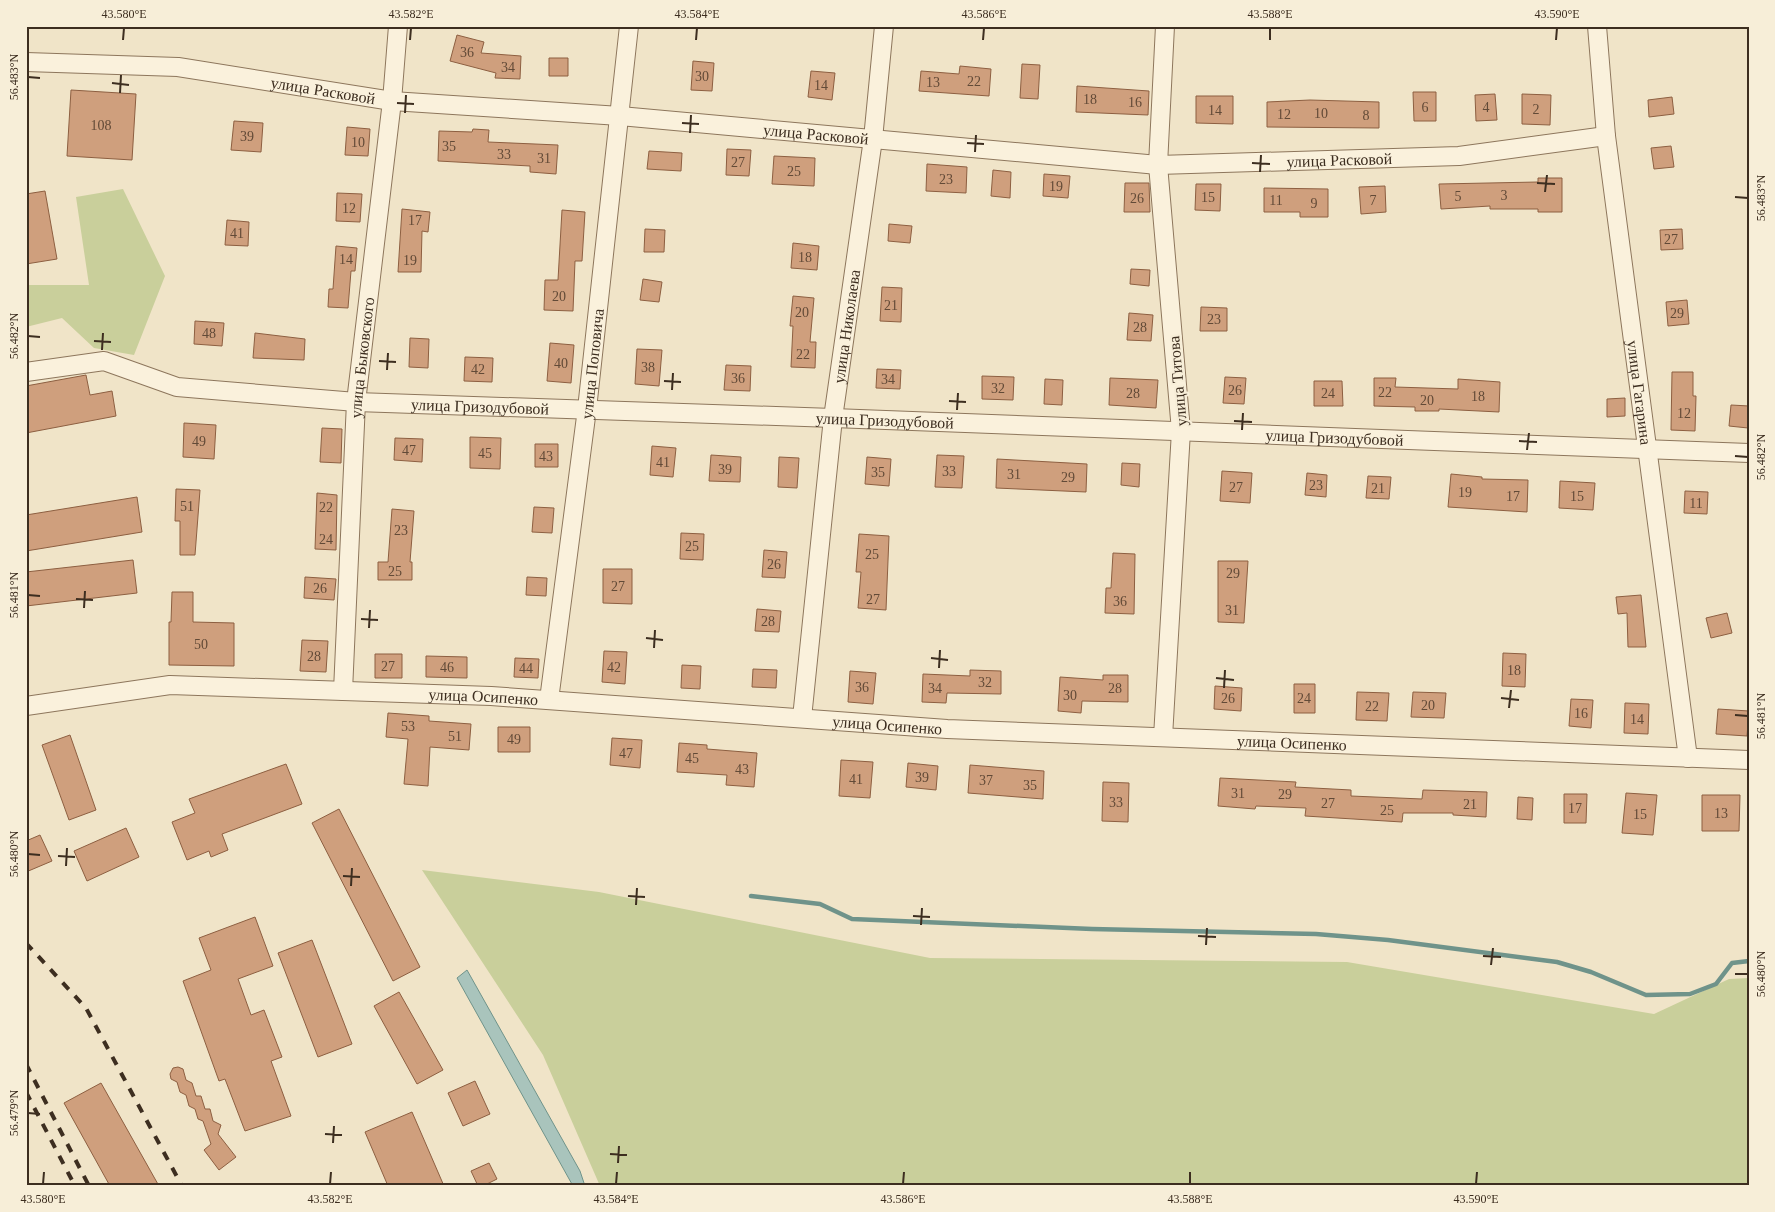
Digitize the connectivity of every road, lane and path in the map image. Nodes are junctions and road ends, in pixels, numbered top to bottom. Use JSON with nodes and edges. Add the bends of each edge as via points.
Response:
{"nodes":[{"id":1,"x":398,"y":26,"type":"edge"},
{"id":2,"x":629,"y":26,"type":"edge"},
{"id":3,"x":884,"y":26,"type":"edge"},
{"id":4,"x":1165,"y":26,"type":"edge"},
{"id":5,"x":1597,"y":26,"type":"edge"},
{"id":6,"x":26,"y":62,"type":"edge"},
{"id":7,"x":392,"y":101,"type":"junction"},
{"id":8,"x":620,"y":116,"type":"junction"},
{"id":9,"x":1606,"y":136,"type":"junction"},
{"id":10,"x":873,"y":139,"type":"junction"},
{"id":11,"x":1158,"y":165,"type":"junction"},
{"id":12,"x":26,"y":372,"type":"edge"},
{"id":13,"x":356,"y":402,"type":"junction"},
{"id":14,"x":587,"y":409,"type":"junction"},
{"id":15,"x":833,"y":418,"type":"junction"},
{"id":16,"x":1181,"y":431,"type":"junction"},
{"id":17,"x":1649,"y":450,"type":"junction"},
{"id":18,"x":1749,"y":453,"type":"edge"},
{"id":19,"x":343,"y":691,"type":"junction"},
{"id":20,"x":549,"y":700,"type":"junction"},
{"id":21,"x":26,"y":706,"type":"edge"},
{"id":22,"x":802,"y":718,"type":"junction"},
{"id":23,"x":1163,"y":737,"type":"junction"},
{"id":24,"x":1688,"y":758,"type":"junction"},
{"id":25,"x":1749,"y":760,"type":"edge"}],
"edges":[{"from":1,"to":7,"type":"street","name":"улица Быковского"},
{"from":2,"to":8,"type":"street","name":"улица Поповича"},
{"from":3,"to":10,"type":"street","name":"улица Николаева"},
{"from":4,"to":11,"type":"street","name":"улица Титова"},
{"from":5,"to":9,"type":"street","name":"улица Гагарина"},
{"from":6,"to":7,"type":"street","name":"улица Расковой","via":[[178,67]]},
{"from":7,"to":8,"type":"street","name":"улица Расковой"},
{"from":7,"to":13,"type":"street","name":"улица Быковского"},
{"from":8,"to":10,"type":"street","name":"улица Расковой"},
{"from":8,"to":14,"type":"street","name":"улица Поповича"},
{"from":9,"to":11,"type":"street","name":"улица Расковой","via":[[1459,156]]},
{"from":9,"to":17,"type":"street","name":"улица Гагарина"},
{"from":10,"to":11,"type":"street","name":"улица Расковой"},
{"from":10,"to":15,"type":"street","name":"улица Николаева"},
{"from":11,"to":16,"type":"street","name":"улица Титова"},
{"from":12,"to":13,"type":"street","name":"улица Гризодубовой","via":[[104,361],[177,387]]},
{"from":13,"to":14,"type":"street","name":"улица Гризодубовой"},
{"from":13,"to":19,"type":"street","name":"улица Быковского"},
{"from":14,"to":15,"type":"street","name":"улица Гризодубовой"},
{"from":14,"to":20,"type":"street","name":"улица Поповича"},
{"from":15,"to":16,"type":"street","name":"улица Гризодубовой"},
{"from":15,"to":22,"type":"street","name":"улица Николаева"},
{"from":16,"to":17,"type":"street","name":"улица Гризодубовой"},
{"from":16,"to":23,"type":"street","name":"улица Титова"},
{"from":17,"to":18,"type":"street","name":"улица Гризодубовой"},
{"from":17,"to":24,"type":"street","name":"улица Гагарина"},
{"from":19,"to":20,"type":"street","name":"улица Осипенко"},
{"from":19,"to":21,"type":"street","name":"улица Осипенко","via":[[170,686]]},
{"from":20,"to":22,"type":"street","name":"улица Осипенко"},
{"from":22,"to":23,"type":"street","name":"улица Осипенко","via":[[947,729]]},
{"from":23,"to":24,"type":"street","name":"улица Осипенко"},
{"from":24,"to":25,"type":"street","name":"улица Осипенко"}]}
